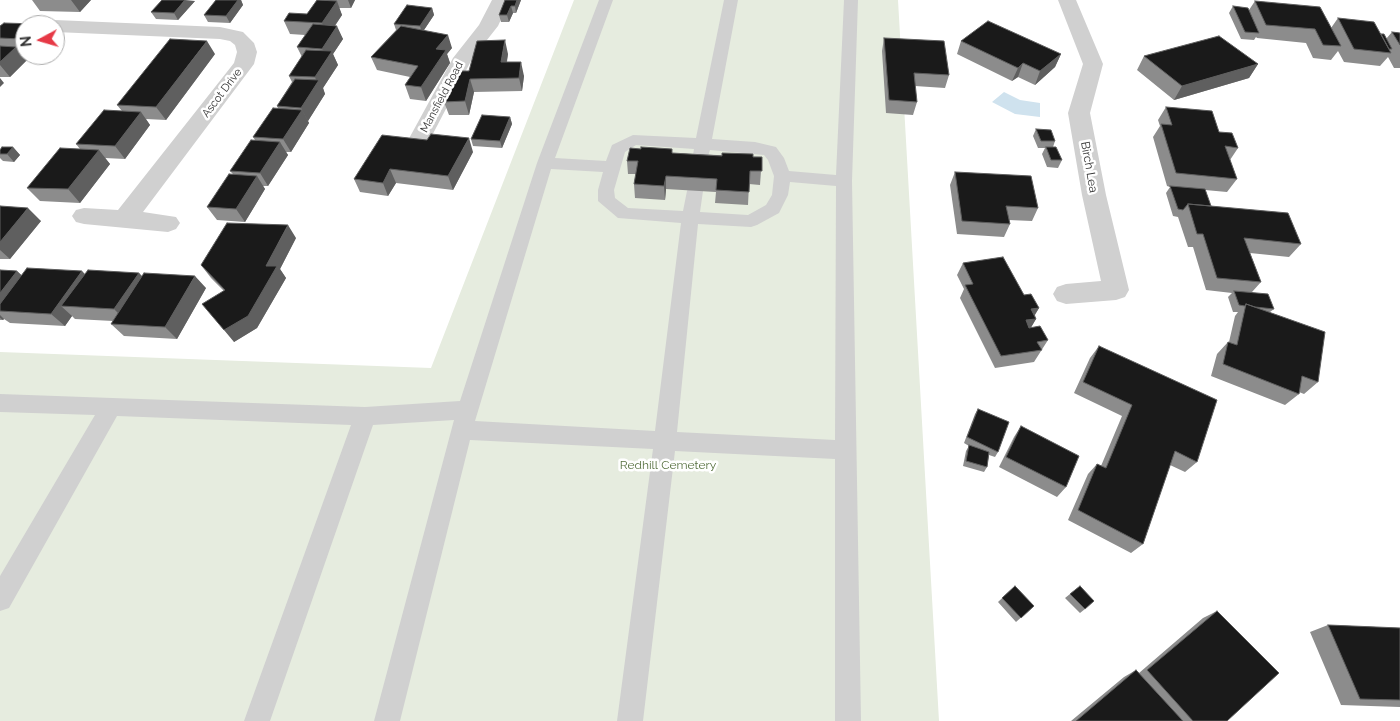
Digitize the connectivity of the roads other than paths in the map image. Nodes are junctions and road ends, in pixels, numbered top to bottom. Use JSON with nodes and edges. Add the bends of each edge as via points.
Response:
{"nodes":[{"id":1,"x":501,"y":0,"type":"edge"},
{"id":2,"x":606,"y":0,"type":"edge"},
{"id":3,"x":731,"y":0,"type":"edge"},
{"id":4,"x":851,"y":0,"type":"edge"},
{"id":5,"x":1066,"y":0,"type":"edge"},
{"id":6,"x":65,"y":26,"type":"edge"},
{"id":7,"x":703,"y":143,"type":"junction"},
{"id":8,"x":417,"y":144,"type":"edge"},
{"id":9,"x":545,"y":163,"type":"junction"},
{"id":10,"x":699,"y":166,"type":"edge"},
{"id":11,"x":613,"y":167,"type":"junction"},
{"id":12,"x":782,"y":176,"type":"junction"},
{"id":13,"x":844,"y":181,"type":"junction"},
{"id":14,"x":695,"y":191,"type":"edge"},
{"id":15,"x":84,"y":216,"type":"dead end"},
{"id":16,"x":691,"y":218,"type":"junction"},
{"id":17,"x":124,"y":220,"type":"junction"},
{"id":18,"x":168,"y":223,"type":"dead end"},
{"id":19,"x":1066,"y":294,"type":"dead end"},
{"id":20,"x":0,"y":403,"type":"edge"},
{"id":21,"x":111,"y":407,"type":"junction"},
{"id":22,"x":365,"y":416,"type":"junction"},
{"id":23,"x":465,"y":420,"type":"junction"},
{"id":24,"x":665,"y":441,"type":"junction"},
{"id":25,"x":846,"y":450,"type":"junction"},
{"id":26,"x":0,"y":599,"type":"edge"},
{"id":27,"x":256,"y":721,"type":"edge"},
{"id":28,"x":388,"y":721,"type":"edge"},
{"id":29,"x":630,"y":721,"type":"edge"},
{"id":30,"x":848,"y":721,"type":"edge"}],
"edges":[{"from":1,"to":8,"type":"street","name":"Mansfield Road","via":[[488,26],[463,58]]},
{"from":2,"to":9,"type":"lane"},
{"from":3,"to":7,"type":"lane"},
{"from":4,"to":13,"type":"lane"},
{"from":5,"to":19,"type":"street","name":"Birch Lea","via":[[1093,64],[1079,113],[1116,290]]},
{"from":6,"to":17,"type":"street","name":"Ascot Drive","via":[[220,32],[236,36],[247,52],[244,64]]},
{"from":7,"to":10,"type":"lane"},
{"from":7,"to":11,"type":"lane","via":[[633,140],[618,150]]},
{"from":7,"to":12,"type":"lane","via":[[755,147],[770,152],[776,158]]},
{"from":9,"to":11,"type":"lane"},
{"from":9,"to":23,"type":"lane"},
{"from":11,"to":16,"type":"lane","via":[[606,190],[607,201],[624,214]]},
{"from":12,"to":13,"type":"lane"},
{"from":12,"to":16,"type":"lane","via":[[780,195],[773,209],[764,216],[751,221]]},
{"from":13,"to":25,"type":"lane"},
{"from":14,"to":16,"type":"lane"},
{"from":15,"to":17,"type":"street"},
{"from":16,"to":24,"type":"lane"},
{"from":17,"to":18,"type":"street"},
{"from":20,"to":21,"type":"lane"},
{"from":21,"to":22,"type":"lane"},
{"from":21,"to":26,"type":"lane"},
{"from":22,"to":23,"type":"lane"},
{"from":22,"to":27,"type":"lane"},
{"from":23,"to":24,"type":"lane"},
{"from":23,"to":28,"type":"lane"},
{"from":24,"to":25,"type":"lane"},
{"from":24,"to":29,"type":"lane"},
{"from":25,"to":30,"type":"lane"}]}
